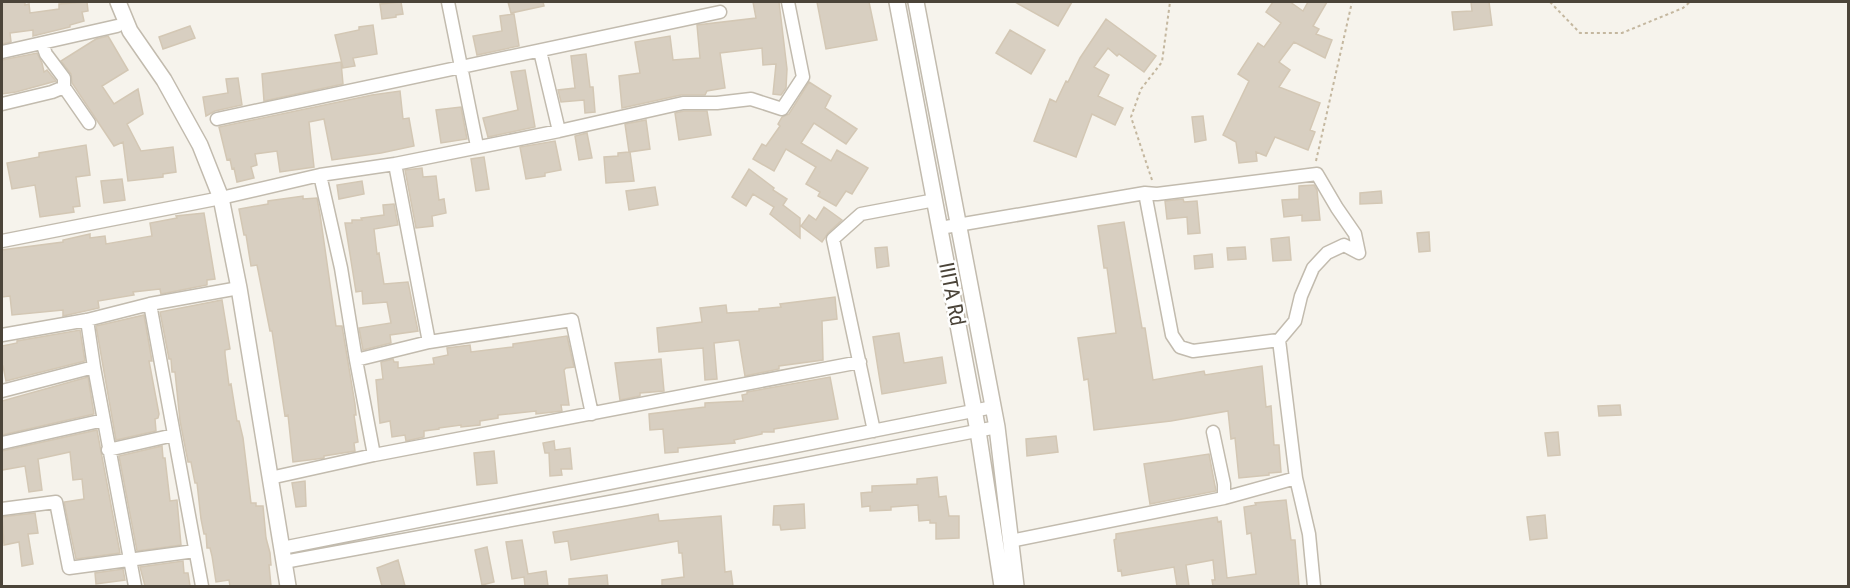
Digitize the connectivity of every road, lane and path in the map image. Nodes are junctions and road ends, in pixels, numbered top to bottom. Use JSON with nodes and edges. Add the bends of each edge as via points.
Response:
{"nodes":[{"id":1,"x":118,"y":2,"type":"edge"},
{"id":2,"x":448,"y":2,"type":"edge"},
{"id":3,"x":788,"y":2,"type":"edge"},
{"id":4,"x":897,"y":2,"type":"edge"},
{"id":5,"x":916,"y":2,"type":"edge"},
{"id":6,"x":1170,"y":2,"type":"edge"},
{"id":7,"x":1352,"y":2,"type":"edge"},
{"id":8,"x":1550,"y":2,"type":"edge"},
{"id":9,"x":1690,"y":2,"type":"edge"},
{"id":10,"x":720,"y":12,"type":"dead end"},
{"id":11,"x":117,"y":26,"type":"dead end"},
{"id":12,"x":42,"y":43,"type":"junction"},
{"id":13,"x":540,"y":51,"type":"junction"},
{"id":14,"x":2,"y":52,"type":"edge"},
{"id":15,"x":461,"y":67,"type":"junction"},
{"id":16,"x":64,"y":87,"type":"junction"},
{"id":17,"x":2,"y":104,"type":"edge"},
{"id":18,"x":217,"y":119,"type":"dead end"},
{"id":19,"x":89,"y":123,"type":"dead end"},
{"id":20,"x":559,"y":131,"type":"junction"},
{"id":21,"x":477,"y":147,"type":"junction"},
{"id":22,"x":395,"y":164,"type":"junction"},
{"id":23,"x":321,"y":175,"type":"junction"},
{"id":24,"x":1298,"y":177,"type":"junction"},
{"id":25,"x":1151,"y":194,"type":"junction"},
{"id":26,"x":221,"y":198,"type":"junction"},
{"id":27,"x":934,"y":200,"type":"junction"},
{"id":28,"x":958,"y":225,"type":"junction"},
{"id":29,"x":940,"y":228,"type":"junction"},
{"id":30,"x":2,"y":241,"type":"edge"},
{"id":31,"x":238,"y":288,"type":"junction"},
{"id":32,"x":150,"y":304,"type":"junction"},
{"id":33,"x":87,"y":320,"type":"junction"},
{"id":34,"x":2,"y":335,"type":"edge"},
{"id":35,"x":1279,"y":340,"type":"junction"},
{"id":36,"x":429,"y":342,"type":"junction"},
{"id":37,"x":356,"y":360,"type":"junction"},
{"id":38,"x":860,"y":362,"type":"junction"},
{"id":39,"x":94,"y":367,"type":"junction"},
{"id":40,"x":2,"y":391,"type":"edge"},
{"id":41,"x":993,"y":407,"type":"junction"},
{"id":42,"x":974,"y":411,"type":"junction"},
{"id":43,"x":592,"y":414,"type":"junction"},
{"id":44,"x":104,"y":420,"type":"junction"},
{"id":45,"x":996,"y":427,"type":"junction"},
{"id":46,"x":873,"y":431,"type":"junction"},
{"id":47,"x":978,"y":431,"type":"junction"},
{"id":48,"x":1213,"y":432,"type":"dead end"},
{"id":49,"x":174,"y":435,"type":"junction"},
{"id":50,"x":2,"y":443,"type":"edge"},
{"id":51,"x":108,"y":450,"type":"junction"},
{"id":52,"x":374,"y":455,"type":"junction"},
{"id":53,"x":270,"y":478,"type":"junction"},
{"id":54,"x":1296,"y":478,"type":"junction"},
{"id":55,"x":1224,"y":498,"type":"junction"},
{"id":56,"x":2,"y":509,"type":"edge"},
{"id":57,"x":1010,"y":541,"type":"junction"},
{"id":58,"x":195,"y":551,"type":"junction"},
{"id":59,"x":283,"y":555,"type":"junction"},
{"id":60,"x":131,"y":561,"type":"junction"},
{"id":61,"x":135,"y":586,"type":"edge"},
{"id":62,"x":202,"y":586,"type":"edge"},
{"id":63,"x":288,"y":586,"type":"edge"},
{"id":64,"x":1002,"y":586,"type":"edge"},
{"id":65,"x":1016,"y":586,"type":"edge"},
{"id":66,"x":1314,"y":586,"type":"edge"}],
"edges":[{"from":1,"to":26,"type":"street","via":[[130,31],[164,80],[200,145]]},
{"from":2,"to":15,"type":"street"},
{"from":3,"to":20,"type":"street","via":[[803,77],[782,109],[751,99],[683,103]]},
{"from":4,"to":27,"type":"street","name":"IIITA Rd"},
{"from":5,"to":28,"type":"street","name":"IIITA Rd"},
{"from":6,"to":25,"type":"path","via":[[1162,62],[1141,89],[1131,117]]},
{"from":7,"to":24,"type":"path","via":[[1315,163]]},
{"from":8,"to":9,"type":"path","via":[[1580,33],[1622,33]]},
{"from":10,"to":13,"type":"street"},
{"from":11,"to":12,"type":"street"},
{"from":12,"to":14,"type":"street"},
{"from":12,"to":16,"type":"street","via":[[64,78]]},
{"from":13,"to":15,"type":"street"},
{"from":13,"to":20,"type":"street"},
{"from":15,"to":18,"type":"street"},
{"from":15,"to":21,"type":"street"},
{"from":16,"to":17,"type":"street"},
{"from":16,"to":19,"type":"street"},
{"from":20,"to":21,"type":"street"},
{"from":21,"to":22,"type":"street"},
{"from":22,"to":23,"type":"street"},
{"from":22,"to":36,"type":"street"},
{"from":23,"to":26,"type":"street"},
{"from":23,"to":37,"type":"street"},
{"from":24,"to":25,"type":"street"},
{"from":24,"to":35,"type":"street","via":[[1317,174],[1355,234],[1359,253],[1344,246],[1327,253],[1312,268],[1295,321]]},
{"from":25,"to":28,"type":"street"},
{"from":25,"to":35,"type":"street","via":[[1172,335],[1180,347],[1193,351]]},
{"from":26,"to":30,"type":"street"},
{"from":26,"to":31,"type":"street"},
{"from":27,"to":29,"type":"street","name":"IIITA Rd"},
{"from":27,"to":38,"type":"street","via":[[861,214],[833,239]]},
{"from":28,"to":29,"type":"street"},
{"from":28,"to":41,"type":"street","name":"IIITA Rd"},
{"from":29,"to":42,"type":"street","name":"IIITA Rd"},
{"from":31,"to":32,"type":"street"},
{"from":31,"to":53,"type":"street"},
{"from":32,"to":33,"type":"street"},
{"from":32,"to":49,"type":"street"},
{"from":33,"to":34,"type":"street"},
{"from":33,"to":39,"type":"street"},
{"from":35,"to":54,"type":"street"},
{"from":36,"to":37,"type":"street"},
{"from":36,"to":43,"type":"street","via":[[572,320]]},
{"from":37,"to":52,"type":"street"},
{"from":38,"to":43,"type":"street"},
{"from":38,"to":46,"type":"street"},
{"from":39,"to":40,"type":"street"},
{"from":39,"to":44,"type":"street"},
{"from":41,"to":42,"type":"street"},
{"from":41,"to":45,"type":"street","name":"IIITA Rd"},
{"from":42,"to":46,"type":"street"},
{"from":42,"to":47,"type":"street","name":"IIITA Rd"},
{"from":43,"to":52,"type":"street"},
{"from":44,"to":50,"type":"street"},
{"from":44,"to":51,"type":"street"},
{"from":45,"to":47,"type":"street"},
{"from":45,"to":57,"type":"street","name":"IIITA Rd"},
{"from":46,"to":59,"type":"street"},
{"from":47,"to":59,"type":"street","via":[[626,499]]},
{"from":47,"to":64,"type":"street","name":"IIITA Rd"},
{"from":48,"to":55,"type":"street"},
{"from":49,"to":51,"type":"street"},
{"from":49,"to":58,"type":"street"},
{"from":51,"to":60,"type":"street"},
{"from":52,"to":53,"type":"street"},
{"from":53,"to":59,"type":"street"},
{"from":54,"to":55,"type":"street"},
{"from":54,"to":66,"type":"street","via":[[1309,534]]},
{"from":55,"to":57,"type":"street"},
{"from":56,"to":60,"type":"street","via":[[56,502],[69,568]]},
{"from":57,"to":65,"type":"street","name":"IIITA Rd"},
{"from":58,"to":60,"type":"street"},
{"from":58,"to":62,"type":"street"},
{"from":59,"to":63,"type":"street"},
{"from":60,"to":61,"type":"street"}]}
